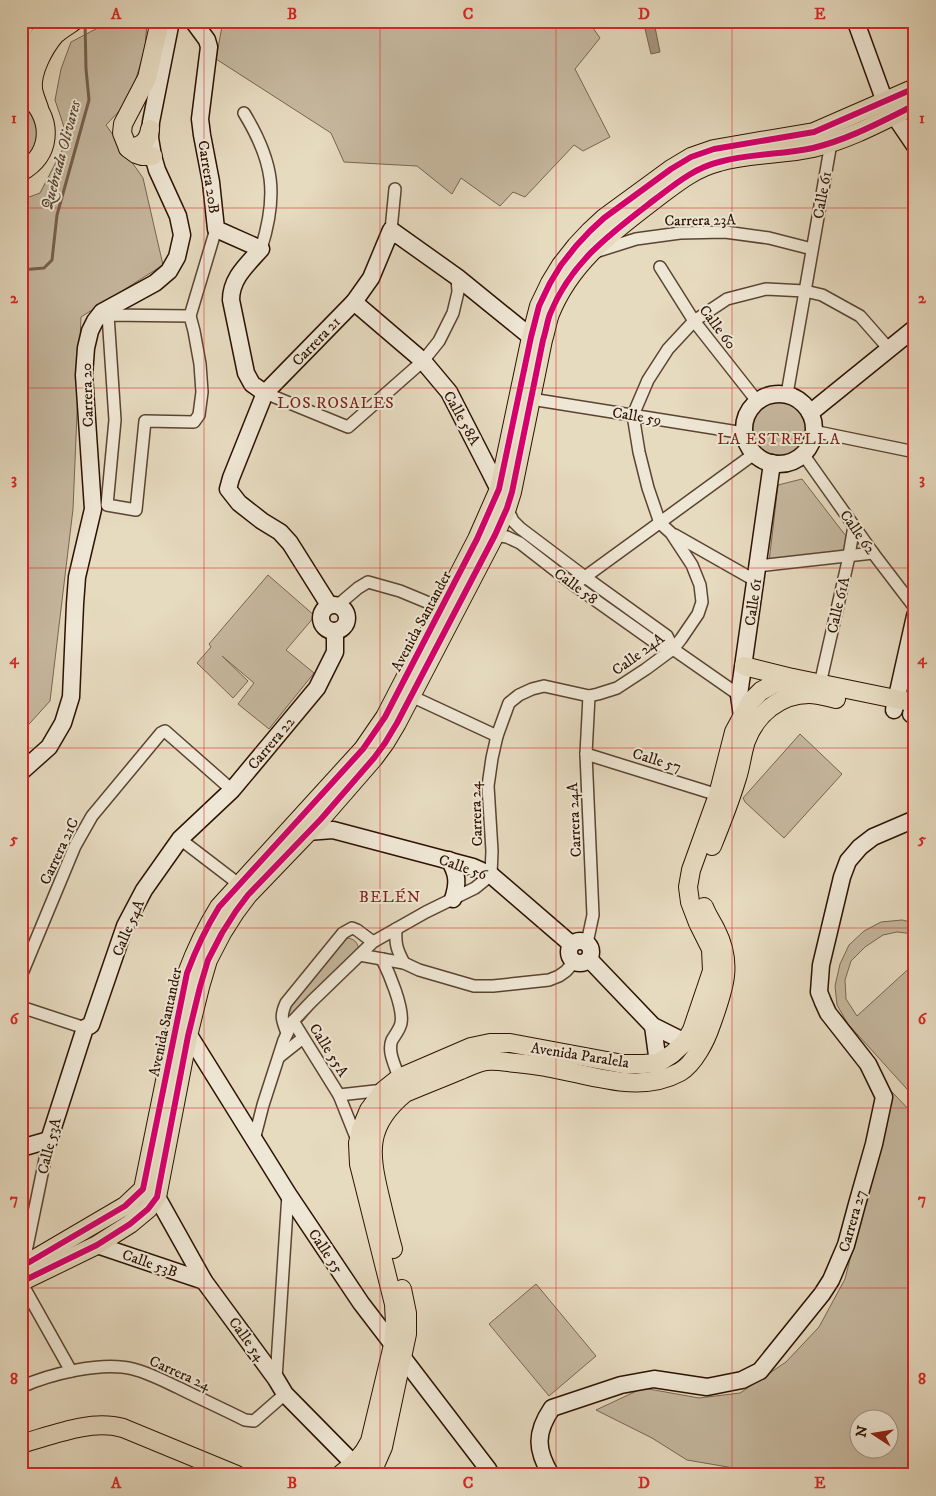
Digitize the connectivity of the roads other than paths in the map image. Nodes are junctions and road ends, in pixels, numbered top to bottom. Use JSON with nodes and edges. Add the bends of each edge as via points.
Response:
{"nodes":[{"id":1,"x":27,"y":21,"type":"edge"},
{"id":2,"x":51,"y":21,"type":"edge"},
{"id":3,"x":74,"y":21,"type":"edge"},
{"id":4,"x":160,"y":21,"type":"edge"},
{"id":5,"x":171,"y":21,"type":"edge"},
{"id":6,"x":193,"y":21,"type":"edge"},
{"id":7,"x":857,"y":21,"type":"edge"},
{"id":8,"x":21,"y":26,"type":"edge"},
{"id":9,"x":21,"y":31,"type":"edge"},
{"id":10,"x":21,"y":81,"type":"edge"},
{"id":11,"x":915,"y":88,"type":"edge"},
{"id":12,"x":21,"y":93,"type":"edge"},
{"id":13,"x":915,"y":105,"type":"edge"},
{"id":14,"x":39,"y":108,"type":"junction"},
{"id":15,"x":890,"y":108,"type":"junction"},
{"id":16,"x":244,"y":113,"type":"dead end"},
{"id":17,"x":150,"y":129,"type":"junction"},
{"id":18,"x":831,"y":143,"type":"junction"},
{"id":19,"x":915,"y":146,"type":"edge"},
{"id":20,"x":128,"y":148,"type":"junction"},
{"id":21,"x":153,"y":156,"type":"junction"},
{"id":22,"x":21,"y":172,"type":"edge"},
{"id":23,"x":395,"y":190,"type":"dead end"},
{"id":24,"x":216,"y":229,"type":"junction"},
{"id":25,"x":391,"y":230,"type":"junction"},
{"id":26,"x":261,"y":249,"type":"junction"},
{"id":27,"x":812,"y":249,"type":"junction"},
{"id":28,"x":589,"y":254,"type":"junction"},
{"id":29,"x":660,"y":268,"type":"dead end"},
{"id":30,"x":457,"y":277,"type":"junction"},
{"id":31,"x":805,"y":291,"type":"junction"},
{"id":32,"x":354,"y":302,"type":"junction"},
{"id":33,"x":190,"y":316,"type":"junction"},
{"id":34,"x":694,"y":321,"type":"junction"},
{"id":35,"x":915,"y":328,"type":"edge"},
{"id":36,"x":531,"y":337,"type":"junction"},
{"id":37,"x":889,"y":349,"type":"junction"},
{"id":38,"x":423,"y":361,"type":"junction"},
{"id":39,"x":265,"y":393,"type":"junction"},
{"id":40,"x":787,"y":394,"type":"junction"},
{"id":41,"x":531,"y":399,"type":"junction"},
{"id":42,"x":757,"y":401,"type":"junction"},
{"id":43,"x":810,"y":413,"type":"junction"},
{"id":44,"x":633,"y":415,"type":"junction"},
{"id":45,"x":814,"y":431,"type":"junction"},
{"id":46,"x":744,"y":433,"type":"junction"},
{"id":47,"x":915,"y":452,"type":"edge"},
{"id":48,"x":754,"y":454,"type":"junction"},
{"id":49,"x":803,"y":454,"type":"junction"},
{"id":50,"x":772,"y":463,"type":"junction"},
{"id":51,"x":498,"y":489,"type":"junction"},
{"id":52,"x":507,"y":508,"type":"junction"},
{"id":53,"x":660,"y":523,"type":"junction"},
{"id":54,"x":854,"y":526,"type":"junction"},
{"id":55,"x":671,"y":533,"type":"junction"},
{"id":56,"x":495,"y":535,"type":"junction"},
{"id":57,"x":477,"y":539,"type":"junction"},
{"id":58,"x":705,"y":552,"type":"junction"},
{"id":59,"x":873,"y":554,"type":"junction"},
{"id":60,"x":849,"y":556,"type":"junction"},
{"id":61,"x":692,"y":565,"type":"junction"},
{"id":62,"x":757,"y":574,"type":"junction"},
{"id":63,"x":585,"y":577,"type":"junction"},
{"id":64,"x":574,"y":585,"type":"junction"},
{"id":65,"x":334,"y":605,"type":"junction"},
{"id":66,"x":441,"y":608,"type":"junction"},
{"id":67,"x":915,"y":608,"type":"edge"},
{"id":68,"x":915,"y":616,"type":"edge"},
{"id":69,"x":673,"y":649,"type":"junction"},
{"id":70,"x":744,"y":666,"type":"junction"},
{"id":71,"x":793,"y":678,"type":"junction"},
{"id":72,"x":820,"y":684,"type":"junction"},
{"id":73,"x":739,"y":695,"type":"junction"},
{"id":74,"x":411,"y":696,"type":"junction"},
{"id":75,"x":589,"y":696,"type":"junction"},
{"id":76,"x":908,"y":709,"type":"edge"},
{"id":77,"x":742,"y":715,"type":"junction"},
{"id":78,"x":497,"y":736,"type":"junction"},
{"id":79,"x":746,"y":742,"type":"junction"},
{"id":80,"x":586,"y":754,"type":"junction"},
{"id":81,"x":21,"y":772,"type":"edge"},
{"id":82,"x":232,"y":790,"type":"junction"},
{"id":83,"x":718,"y":795,"type":"junction"},
{"id":84,"x":320,"y":796,"type":"junction"},
{"id":85,"x":915,"y":819,"type":"edge"},
{"id":86,"x":327,"y":824,"type":"junction"},
{"id":87,"x":180,"y":838,"type":"junction"},
{"id":88,"x":449,"y":860,"type":"junction"},
{"id":89,"x":491,"y":875,"type":"junction"},
{"id":90,"x":245,"y":889,"type":"junction"},
{"id":91,"x":453,"y":899,"type":"junction"},
{"id":92,"x":396,"y":929,"type":"junction"},
{"id":93,"x":373,"y":942,"type":"junction"},
{"id":94,"x":580,"y":952,"type":"junction"},
{"id":95,"x":25,"y":954,"type":"edge"},
{"id":96,"x":360,"y":955,"type":"junction"},
{"id":97,"x":382,"y":959,"type":"junction"},
{"id":98,"x":404,"y":963,"type":"junction"},
{"id":99,"x":21,"y":976,"type":"edge"},
{"id":100,"x":21,"y":1007,"type":"edge"},
{"id":101,"x":178,"y":1016,"type":"junction"},
{"id":102,"x":293,"y":1021,"type":"junction"},
{"id":103,"x":653,"y":1026,"type":"junction"},
{"id":104,"x":88,"y":1027,"type":"junction"},
{"id":105,"x":287,"y":1033,"type":"junction"},
{"id":106,"x":188,"y":1036,"type":"junction"},
{"id":107,"x":303,"y":1038,"type":"junction"},
{"id":108,"x":684,"y":1042,"type":"junction"},
{"id":109,"x":279,"y":1057,"type":"junction"},
{"id":110,"x":658,"y":1063,"type":"junction"},
{"id":111,"x":399,"y":1078,"type":"junction"},
{"id":112,"x":384,"y":1090,"type":"junction"},
{"id":113,"x":339,"y":1095,"type":"junction"},
{"id":114,"x":48,"y":1140,"type":"junction"},
{"id":115,"x":254,"y":1140,"type":"junction"},
{"id":116,"x":358,"y":1143,"type":"junction"},
{"id":117,"x":21,"y":1148,"type":"edge"},
{"id":118,"x":373,"y":1168,"type":"junction"},
{"id":119,"x":150,"y":1193,"type":"junction"},
{"id":120,"x":288,"y":1194,"type":"junction"},
{"id":121,"x":96,"y":1244,"type":"junction"},
{"id":122,"x":22,"y":1272,"type":"edge"},
{"id":123,"x":204,"y":1281,"type":"junction"},
{"id":124,"x":398,"y":1351,"type":"junction"},
{"id":125,"x":71,"y":1371,"type":"junction"},
{"id":126,"x":276,"y":1379,"type":"junction"},
{"id":127,"x":21,"y":1387,"type":"edge"},
{"id":128,"x":285,"y":1394,"type":"junction"},
{"id":129,"x":21,"y":1444,"type":"edge"},
{"id":130,"x":21,"y":1455,"type":"edge"},
{"id":131,"x":360,"y":1472,"type":"edge"},
{"id":132,"x":207,"y":1475,"type":"edge"},
{"id":133,"x":237,"y":1475,"type":"edge"},
{"id":134,"x":491,"y":1475,"type":"edge"},
{"id":135,"x":551,"y":1475,"type":"edge"}],
"edges":[{"from":1,"to":8,"type":"main road"},
{"from":1,"to":9,"type":"main road"},
{"from":2,"to":10,"type":"main road","via":[[36,38]]},
{"from":3,"to":14,"type":"main road","via":[[56,34],[40,60],[33,90]]},
{"from":4,"to":20,"type":"main road","via":[[147,78],[123,124],[122,133]]},
{"from":5,"to":17,"type":"street","name":"Carrera 20"},
{"from":6,"to":24,"type":"street","name":"Carrera 20B","via":[[208,40],[200,119],[212,182]]},
{"from":7,"to":15,"type":"street"},
{"from":11,"to":15,"type":"main road","name":"Avenida Santander"},
{"from":12,"to":14,"type":"main road"},
{"from":13,"to":15,"type":"main road","name":"Avenida Santander"},
{"from":14,"to":22,"type":"main road","via":[[46,136],[34,162]]},
{"from":15,"to":18,"type":"main road","name":"Avenida Santander","via":[[864,131]]},
{"from":15,"to":19,"type":"street"},
{"from":15,"to":36,"type":"main road","name":"Avenida Santander","via":[[814,132],[714,149],[670,169],[604,218],[571,252],[539,306]]},
{"from":16,"to":26,"type":"street","via":[[256,133],[270,179],[271,203]]},
{"from":17,"to":20,"type":"main road","via":[[144,144]]},
{"from":17,"to":21,"type":"street","name":"Carrera 20"},
{"from":18,"to":27,"type":"street","name":"Calle 61"},
{"from":18,"to":28,"type":"main road","name":"Avenida Santander","via":[[794,152],[727,160],[703,168],[677,183]]},
{"from":20,"to":21,"type":"main road","via":[[142,156]]},
{"from":21,"to":81,"type":"street","name":"Carrera 20","via":[[178,216],[182,235],[179,250],[169,271],[156,283],[102,312],[90,331],[84,375],[94,509],[78,577],[71,697],[63,723],[49,746]]},
{"from":23,"to":25,"type":"street","name":"Carrera 21"},
{"from":24,"to":26,"type":"street"},
{"from":24,"to":33,"type":"street","name":"Carrera 20B"},
{"from":25,"to":30,"type":"street"},
{"from":25,"to":32,"type":"street","name":"Carrera 21","via":[[371,278]]},
{"from":26,"to":39,"type":"street","via":[[234,281],[231,300],[246,373],[252,384]]},
{"from":27,"to":28,"type":"street","name":"Carrera 23A","via":[[769,238],[725,232],[689,232],[636,239]]},
{"from":27,"to":31,"type":"street","name":"Calle 61"},
{"from":28,"to":41,"type":"main road","name":"Avenida Santander","via":[[561,292],[550,315]]},
{"from":29,"to":34,"type":"street","name":"Calle 60"},
{"from":30,"to":36,"type":"street"},
{"from":30,"to":38,"type":"street","via":[[458,292],[453,313],[439,341]]},
{"from":31,"to":34,"type":"street","via":[[766,289],[727,300]]},
{"from":31,"to":37,"type":"street","via":[[822,295],[860,316]]},
{"from":31,"to":40,"type":"street","name":"Calle 61"},
{"from":32,"to":38,"type":"street","name":"Calle 58A"},
{"from":32,"to":39,"type":"street","name":"Carrera 21"},
{"from":33,"to":33,"type":"street","via":[[200,364],[202,392],[199,416],[194,422],[145,421],[136,510],[107,505],[115,420],[108,315]]},
{"from":34,"to":42,"type":"street","name":"Calle 60"},
{"from":34,"to":44,"type":"street","via":[[668,348],[648,380]]},
{"from":35,"to":37,"type":"street"},
{"from":36,"to":51,"type":"main road","name":"Avenida Santander"},
{"from":37,"to":43,"type":"street"},
{"from":38,"to":39,"type":"street","via":[[348,427]]},
{"from":38,"to":51,"type":"street","name":"Calle 58A","via":[[449,392]]},
{"from":39,"to":65,"type":"street","name":"Carrera 21","via":[[228,489],[239,503],[280,532]]},
{"from":40,"to":42,"type":"street","via":[[772,394]]},
{"from":40,"to":43,"type":"street","via":[[800,401]]},
{"from":41,"to":44,"type":"street","name":"Calle 59"},
{"from":41,"to":52,"type":"main road","name":"Avenida Santander"},
{"from":42,"to":46,"type":"street","via":[[746,415]]},
{"from":43,"to":45,"type":"street"},
{"from":44,"to":46,"type":"street","name":"Calle 59"},
{"from":44,"to":53,"type":"street","via":[[638,452]]},
{"from":45,"to":47,"type":"street"},
{"from":45,"to":49,"type":"street"},
{"from":46,"to":48,"type":"street"},
{"from":48,"to":50,"type":"street"},
{"from":48,"to":53,"type":"street"},
{"from":49,"to":50,"type":"street","via":[[787,463]]},
{"from":49,"to":54,"type":"street","name":"Calle 62"},
{"from":50,"to":62,"type":"street","name":"Calle 61"},
{"from":51,"to":52,"type":"street","name":"Calle 58A"},
{"from":51,"to":57,"type":"main road","name":"Avenida Santander"},
{"from":52,"to":56,"type":"main road","name":"Avenida Santander"},
{"from":52,"to":63,"type":"street","name":"Calle 58","via":[[520,528]]},
{"from":53,"to":55,"type":"street","name":"Calle 24A"},
{"from":53,"to":63,"type":"street"},
{"from":54,"to":59,"type":"street","name":"Calle 62"},
{"from":54,"to":60,"type":"street","name":"Calle 61A"},
{"from":55,"to":58,"type":"street"},
{"from":55,"to":61,"type":"street","name":"Calle 24A"},
{"from":56,"to":57,"type":"street","name":"Calle 58"},
{"from":56,"to":64,"type":"street","name":"Calle 58","via":[[507,536],[520,543]]},
{"from":56,"to":74,"type":"main road","name":"Avenida Santander"},
{"from":57,"to":66,"type":"main road","name":"Avenida Santander"},
{"from":58,"to":61,"type":"street","via":[[696,556]]},
{"from":58,"to":62,"type":"street"},
{"from":59,"to":60,"type":"street"},
{"from":59,"to":67,"type":"street","name":"Calle 62"},
{"from":60,"to":62,"type":"street"},
{"from":60,"to":72,"type":"street","name":"Calle 61A"},
{"from":61,"to":69,"type":"street","name":"Calle 24A","via":[[700,585],[702,602],[698,614]]},
{"from":62,"to":70,"type":"street","name":"Calle 61"},
{"from":63,"to":64,"type":"street"},
{"from":63,"to":69,"type":"street","name":"Calle 58","via":[[667,636]]},
{"from":64,"to":69,"type":"street","name":"Calle 58","via":[[660,646]]},
{"from":65,"to":66,"type":"street","via":[[368,582]]},
{"from":65,"to":82,"type":"street","name":"Carrera 22","via":[[322,612],[321,621],[326,628],[335,631],[335,652],[317,688]]},
{"from":66,"to":84,"type":"main road","name":"Avenida Santander","via":[[385,717],[363,749]]},
{"from":68,"to":76,"type":"street"},
{"from":69,"to":73,"type":"street","name":"Calle 58"},
{"from":69,"to":75,"type":"street","name":"Calle 24A","via":[[617,688]]},
{"from":70,"to":71,"type":"main road"},
{"from":70,"to":73,"type":"street","name":"Calle 61"},
{"from":71,"to":72,"type":"main road"},
{"from":71,"to":77,"type":"main road","via":[[760,691]]},
{"from":72,"to":76,"type":"main road"},
{"from":73,"to":77,"type":"street","name":"Calle 61"},
{"from":74,"to":78,"type":"street"},
{"from":74,"to":86,"type":"main road","name":"Avenida Santander","via":[[385,743]]},
{"from":75,"to":78,"type":"street","name":"Carrera 24","via":[[544,686],[532,688],[509,703]]},
{"from":75,"to":80,"type":"street","name":"Carrera 24A"},
{"from":76,"to":79,"type":"main road","name":"Avenida Paralela","via":[[799,695],[768,709],[753,726]]},
{"from":77,"to":79,"type":"street","name":"Calle 61"},
{"from":77,"to":83,"type":"main road","via":[[734,732]]},
{"from":78,"to":89,"type":"street","name":"Carrera 24","via":[[488,786]]},
{"from":79,"to":118,"type":"main road","name":"Avenida Paralela","via":[[730,800],[702,873],[702,903],[723,946],[726,976],[709,1032],[690,1063],[681,1072],[661,1079],[620,1082],[546,1066],[484,1061],[405,1093],[395,1101],[385,1112],[375,1135]]},
{"from":80,"to":83,"type":"street","name":"Calle 57"},
{"from":80,"to":94,"type":"street","name":"Carrera 24A","via":[[593,915]]},
{"from":82,"to":87,"type":"street","name":"Carrera 22"},
{"from":82,"to":95,"type":"street","name":"Carrera 21C","via":[[165,731],[161,733],[92,816]]},
{"from":83,"to":108,"type":"main road","via":[[688,887],[693,912],[711,949],[712,971],[692,1030]]},
{"from":84,"to":86,"type":"street"},
{"from":84,"to":90,"type":"main road","name":"Avenida Santander"},
{"from":85,"to":135,"type":"street","name":"Carrera 27","via":[[873,837],[848,861],[821,965],[819,992],[828,1013],[868,1064],[884,1097],[846,1245],[831,1280],[760,1371],[742,1380],[707,1387],[654,1378],[621,1385],[552,1408],[545,1418],[538,1442]]},
{"from":86,"to":88,"type":"street","name":"Calle 56"},
{"from":86,"to":90,"type":"main road","name":"Avenida Santander","via":[[307,832]]},
{"from":87,"to":90,"type":"street"},
{"from":87,"to":104,"type":"street","name":"Calle 54A","via":[[144,890],[125,926]]},
{"from":88,"to":89,"type":"street","name":"Calle 56"},
{"from":88,"to":91,"type":"street","via":[[457,879]]},
{"from":89,"to":91,"type":"street","via":[[476,888]]},
{"from":89,"to":94,"type":"street","name":"Calle 56"},
{"from":90,"to":101,"type":"main road","name":"Avenida Santander","via":[[219,907],[208,925],[188,972]]},
{"from":90,"to":106,"type":"main road","name":"Avenida Santander","via":[[208,960]]},
{"from":91,"to":92,"type":"street"},
{"from":92,"to":93,"type":"street"},
{"from":92,"to":98,"type":"street","via":[[397,951]]},
{"from":93,"to":96,"type":"street"},
{"from":93,"to":105,"type":"street","via":[[352,928],[344,933],[286,1003],[281,1016]]},
{"from":94,"to":98,"type":"street","via":[[559,976],[549,980],[493,986],[474,986]]},
{"from":94,"to":103,"type":"street","name":"Calle 56"},
{"from":95,"to":99,"type":"street","name":"Carrera 21C"},
{"from":96,"to":97,"type":"street"},
{"from":96,"to":102,"type":"street"},
{"from":97,"to":98,"type":"street"},
{"from":97,"to":111,"type":"street","via":[[402,1011],[401,1024],[390,1049]]},
{"from":100,"to":104,"type":"street"},
{"from":101,"to":106,"type":"street","name":"Calle 55"},
{"from":101,"to":119,"type":"main road","name":"Avenida Santander"},
{"from":102,"to":105,"type":"street"},
{"from":102,"to":107,"type":"street","name":"Calle 55A"},
{"from":103,"to":108,"type":"street","name":"Calle 56"},
{"from":103,"to":110,"type":"street"},
{"from":104,"to":114,"type":"street","name":"Calle 53A"},
{"from":105,"to":109,"type":"street"},
{"from":106,"to":115,"type":"street","name":"Calle 55"},
{"from":106,"to":119,"type":"main road","name":"Avenida Santander"},
{"from":107,"to":109,"type":"street"},
{"from":107,"to":113,"type":"street","name":"Calle 55A"},
{"from":108,"to":110,"type":"main road"},
{"from":109,"to":115,"type":"street"},
{"from":110,"to":111,"type":"main road","name":"Avenida Paralela","via":[[623,1064],[510,1043],[490,1043],[471,1047]]},
{"from":111,"to":112,"type":"main road","name":"Avenida Paralela"},
{"from":112,"to":113,"type":"street","name":"Calle 55A"},
{"from":112,"to":116,"type":"main road","name":"Avenida Paralela","via":[[369,1110]]},
{"from":113,"to":116,"type":"street","name":"Calle 55A"},
{"from":114,"to":117,"type":"street"},
{"from":114,"to":122,"type":"street","name":"Calle 53A"},
{"from":115,"to":120,"type":"street","name":"Calle 55"},
{"from":116,"to":118,"type":"street","name":"Calle 55A"},
{"from":116,"to":124,"type":"main road","name":"Avenida Paralela","via":[[359,1164],[394,1304]]},
{"from":118,"to":124,"type":"main road","name":"Avenida Paralela","via":[[407,1313],[407,1334]]},
{"from":119,"to":121,"type":"main road","name":"Avenida Santander","via":[[148,1210]]},
{"from":119,"to":122,"type":"main road"},
{"from":119,"to":123,"type":"street","name":"Calle 54"},
{"from":120,"to":124,"type":"street","name":"Calle 55","via":[[361,1303]]},
{"from":120,"to":126,"type":"street"},
{"from":121,"to":122,"type":"main road","name":"Avenida Santander"},
{"from":121,"to":123,"type":"street","name":"Calle 53B"},
{"from":122,"to":125,"type":"street"},
{"from":123,"to":126,"type":"street","name":"Calle 54"},
{"from":124,"to":131,"type":"main road","name":"Avenida Paralela"},
{"from":124,"to":134,"type":"street","name":"Calle 55"},
{"from":125,"to":127,"type":"street","name":"Carrera 24"},
{"from":125,"to":128,"type":"street","name":"Carrera 24","via":[[117,1366],[133,1369],[245,1420],[254,1421]]},
{"from":126,"to":128,"type":"street","name":"Calle 54"},
{"from":128,"to":131,"type":"street","name":"Calle 54"},
{"from":129,"to":133,"type":"main road","via":[[89,1426],[111,1425]]},
{"from":130,"to":132,"type":"main road","via":[[92,1435],[111,1435]]}]}
